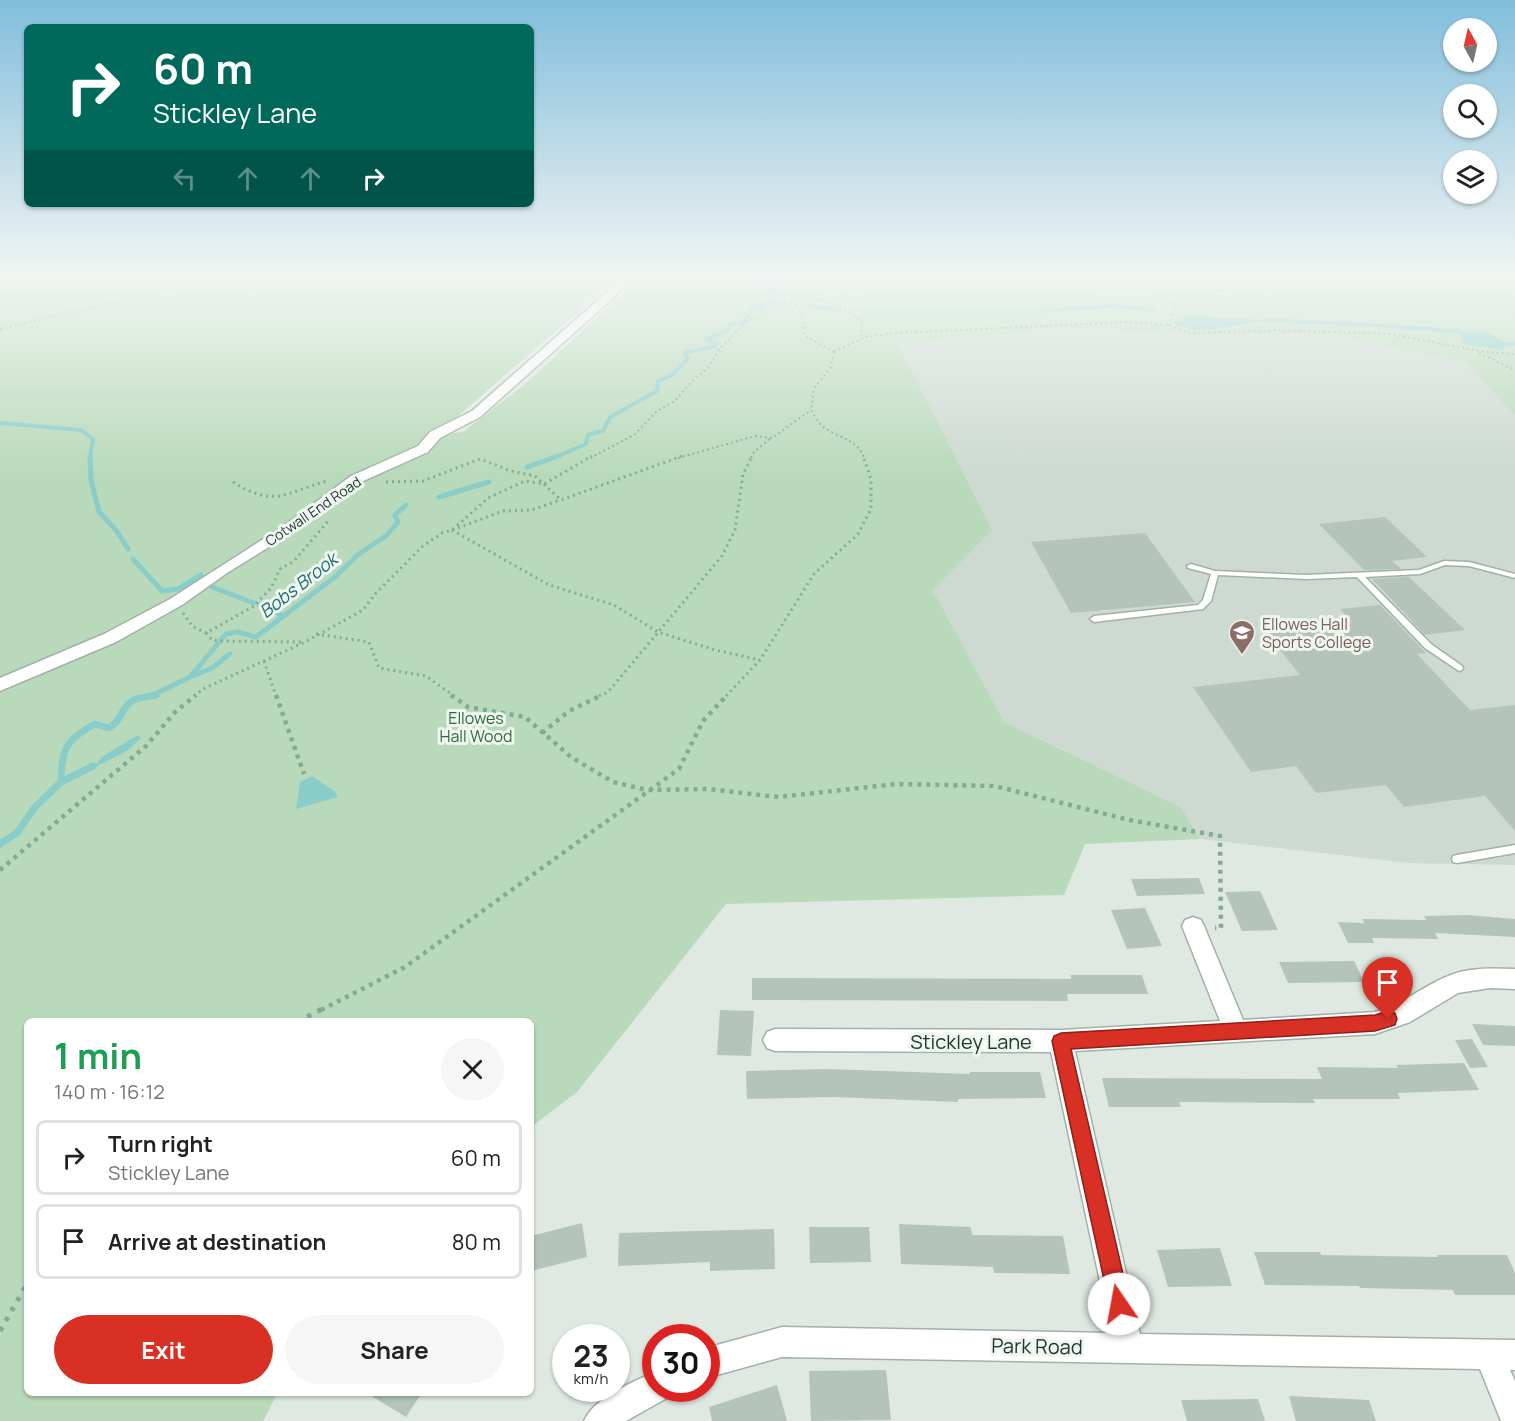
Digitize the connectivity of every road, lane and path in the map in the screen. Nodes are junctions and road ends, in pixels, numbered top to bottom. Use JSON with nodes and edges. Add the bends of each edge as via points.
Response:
{"nodes":[{"id":1,"x":557,"y":342,"type":"edge"},
{"id":2,"x":726,"y":342,"type":"edge"},
{"id":3,"x":816,"y":342,"type":"edge"},
{"id":4,"x":854,"y":342,"type":"edge"},
{"id":5,"x":1432,"y":342,"type":"edge"},
{"id":6,"x":1473,"y":350,"type":"junction"},
{"id":7,"x":834,"y":352,"type":"junction"},
{"id":8,"x":1515,"y":354,"type":"edge"},
{"id":9,"x":1515,"y":370,"type":"edge"},
{"id":10,"x":811,"y":410,"type":"junction"},
{"id":11,"x":772,"y":438,"type":"junction"},
{"id":12,"x":356,"y":479,"type":"junction"},
{"id":13,"x":233,"y":482,"type":"dead end"},
{"id":14,"x":544,"y":483,"type":"junction"},
{"id":15,"x":561,"y":500,"type":"junction"},
{"id":16,"x":332,"y":509,"type":"dead end"},
{"id":17,"x":452,"y":530,"type":"junction"},
{"id":18,"x":1191,"y":566,"type":"dead end"},
{"id":19,"x":1215,"y":573,"type":"junction"},
{"id":20,"x":1359,"y":575,"type":"junction"},
{"id":21,"x":1515,"y":576,"type":"edge"},
{"id":22,"x":176,"y":602,"type":"junction"},
{"id":23,"x":1094,"y":619,"type":"dead end"},
{"id":24,"x":658,"y":632,"type":"junction"},
{"id":25,"x":206,"y":633,"type":"junction"},
{"id":26,"x":316,"y":634,"type":"junction"},
{"id":27,"x":305,"y":642,"type":"junction"},
{"id":28,"x":760,"y":660,"type":"junction"},
{"id":29,"x":264,"y":661,"type":"junction"},
{"id":30,"x":1459,"y":668,"type":"dead end"},
{"id":31,"x":0,"y":685,"type":"edge"},
{"id":32,"x":542,"y":733,"type":"junction"},
{"id":33,"x":304,"y":774,"type":"dead end"},
{"id":34,"x":647,"y":790,"type":"junction"},
{"id":35,"x":1515,"y":849,"type":"edge"},
{"id":36,"x":1457,"y":859,"type":"dead end"},
{"id":37,"x":0,"y":870,"type":"edge"},
{"id":38,"x":1193,"y":926,"type":"joint"},
{"id":39,"x":1515,"y":979,"type":"edge"},
{"id":40,"x":305,"y":1018,"type":"edge"},
{"id":41,"x":1236,"y":1031,"type":"junction"},
{"id":42,"x":776,"y":1040,"type":"dead end"},
{"id":43,"x":1061,"y":1041,"type":"junction"},
{"id":44,"x":24,"y":1289,"type":"edge"},
{"id":45,"x":0,"y":1331,"type":"edge"},
{"id":46,"x":1129,"y":1348,"type":"junction"},
{"id":47,"x":1502,"y":1354,"type":"edge"},
{"id":48,"x":720,"y":1359,"type":"edge"},
{"id":49,"x":642,"y":1394,"type":"edge"},
{"id":50,"x":1515,"y":1417,"type":"edge"},
{"id":51,"x":599,"y":1421,"type":"edge"}],
"edges":[{"from":1,"to":12,"type":"street","name":"Cotwall End Road","via":[[476,414],[435,435],[423,449]]},
{"from":2,"to":14,"type":"path","via":[[708,368],[634,435]]},
{"from":3,"to":7,"type":"path"},
{"from":4,"to":7,"type":"path"},
{"from":5,"to":6,"type":"path"},
{"from":6,"to":8,"type":"path"},
{"from":6,"to":9,"type":"path"},
{"from":7,"to":10,"type":"path","via":[[831,367],[814,388]]},
{"from":10,"to":11,"type":"path"},
{"from":10,"to":28,"type":"path","via":[[822,426],[861,450],[871,478],[871,509],[858,534],[814,574]]},
{"from":11,"to":15,"type":"path","via":[[755,436],[697,451]]},
{"from":11,"to":24,"type":"path","via":[[754,452],[743,474],[735,530],[722,556]]},
{"from":12,"to":13,"type":"path","via":[[325,481],[266,499]]},
{"from":12,"to":14,"type":"path","via":[[423,481],[480,459],[535,476]]},
{"from":12,"to":22,"type":"street","name":"Cotwall End Road","via":[[290,528]]},
{"from":14,"to":15,"type":"path"},
{"from":14,"to":17,"type":"path","via":[[525,481],[488,498]]},
{"from":15,"to":17,"type":"path","via":[[532,510],[503,511]]},
{"from":16,"to":25,"type":"path","via":[[328,520],[294,561],[280,569],[264,597]]},
{"from":17,"to":24,"type":"path","via":[[549,585],[614,605]]},
{"from":17,"to":26,"type":"path","via":[[423,546],[363,610]]},
{"from":18,"to":19,"type":"lane"},
{"from":19,"to":20,"type":"lane"},
{"from":19,"to":23,"type":"lane","via":[[1207,602],[1200,607]]},
{"from":20,"to":21,"type":"lane","via":[[1420,572],[1444,563],[1469,564]]},
{"from":20,"to":30,"type":"lane","via":[[1428,646]]},
{"from":22,"to":25,"type":"path","via":[[192,626]]},
{"from":22,"to":31,"type":"street","name":"Cotwall End Road","via":[[110,638]]},
{"from":24,"to":28,"type":"path"},
{"from":24,"to":32,"type":"path","via":[[608,692],[569,711]]},
{"from":25,"to":27,"type":"path","via":[[212,640],[222,641]]},
{"from":26,"to":27,"type":"path"},
{"from":26,"to":32,"type":"path","via":[[369,642],[379,668],[426,676],[468,707],[525,717]]},
{"from":27,"to":29,"type":"path"},
{"from":28,"to":34,"type":"path","via":[[703,721],[679,769]]},
{"from":29,"to":33,"type":"path"},
{"from":29,"to":37,"type":"path","via":[[203,689],[175,712],[146,746]]},
{"from":32,"to":34,"type":"path","via":[[571,757],[613,782]]},
{"from":34,"to":38,"type":"path","via":[[708,789],[779,797],[896,784],[995,786],[1129,820],[1220,836],[1221,928]]},
{"from":34,"to":40,"type":"path","via":[[405,967]]},
{"from":35,"to":36,"type":"lane"},
{"from":38,"to":41,"type":"street"},
{"from":39,"to":41,"type":"street","name":"Stickley Lane","via":[[1490,978],[1453,984],[1402,1015],[1375,1023]]},
{"from":41,"to":43,"type":"street","name":"Stickley Lane"},
{"from":42,"to":43,"type":"street","name":"Stickley Lane"},
{"from":43,"to":46,"type":"street"},
{"from":44,"to":45,"type":"path"},
{"from":46,"to":47,"type":"street","name":"Park Road"},
{"from":46,"to":48,"type":"street","name":"Park Road","via":[[782,1342]]},
{"from":47,"to":50,"type":"street"},
{"from":49,"to":51,"type":"street"}]}
